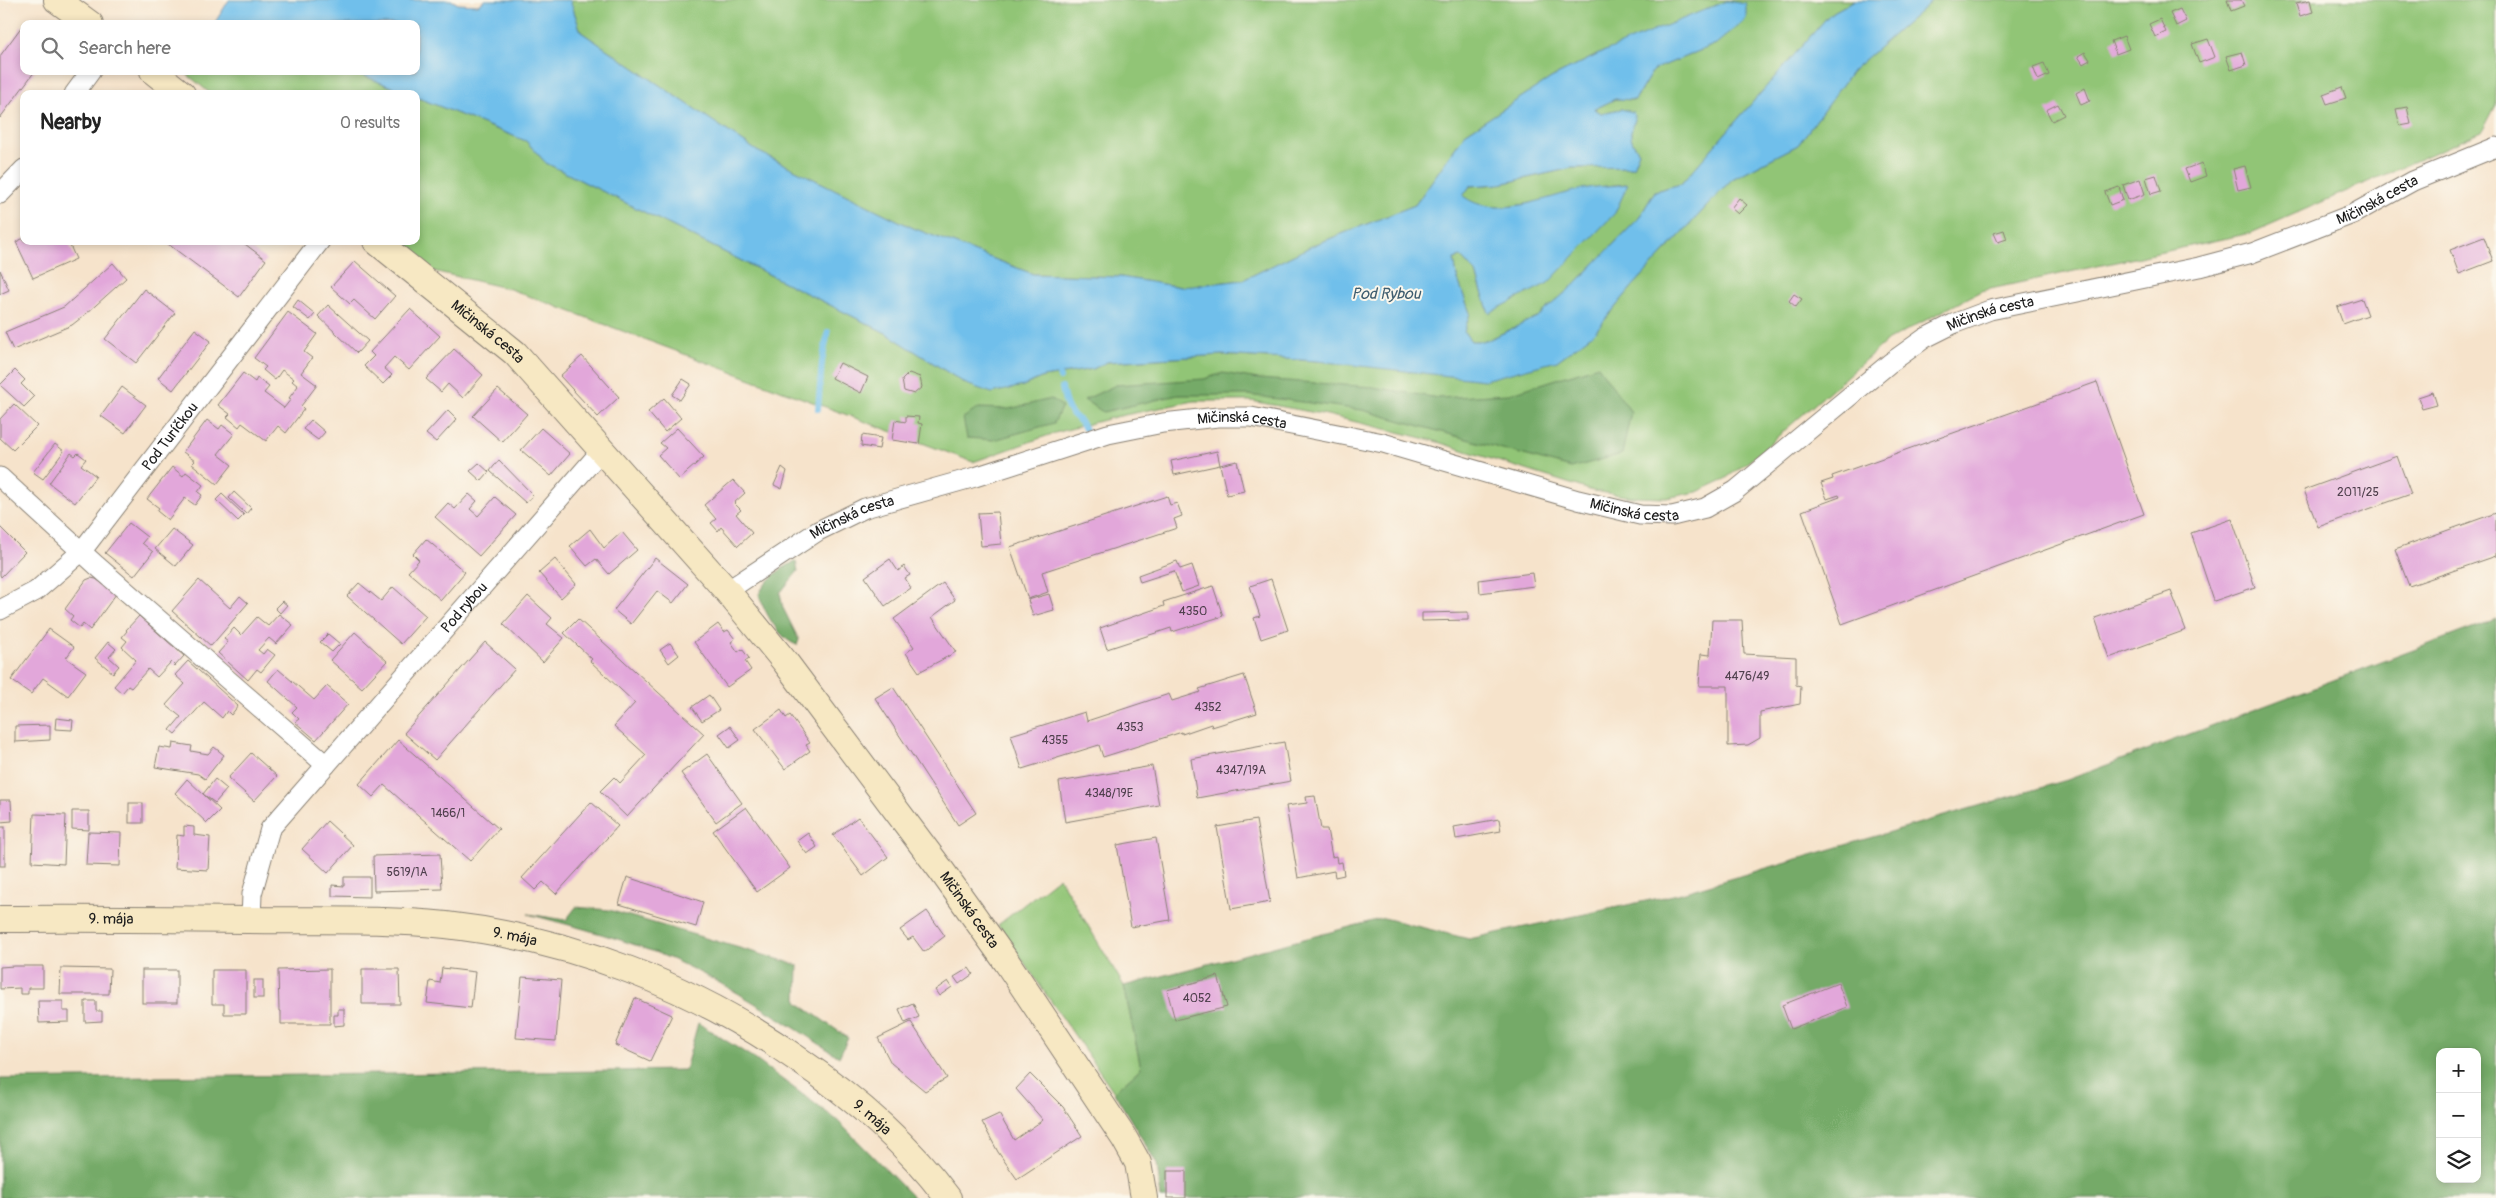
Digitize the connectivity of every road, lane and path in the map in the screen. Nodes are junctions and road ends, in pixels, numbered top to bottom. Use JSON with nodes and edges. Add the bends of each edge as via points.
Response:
{"nodes":[{"id":1,"x":57,"y":0,"type":"edge"},
{"id":2,"x":84,"y":20,"type":"edge"},
{"id":3,"x":88,"y":75,"type":"edge"},
{"id":4,"x":158,"y":75,"type":"edge"},
{"id":5,"x":77,"y":90,"type":"edge"},
{"id":6,"x":177,"y":90,"type":"edge"},
{"id":7,"x":2496,"y":147,"type":"edge"},
{"id":8,"x":20,"y":173,"type":"edge"},
{"id":9,"x":0,"y":194,"type":"edge"},
{"id":10,"x":317,"y":245,"type":"edge"},
{"id":11,"x":381,"y":245,"type":"edge"},
{"id":12,"x":601,"y":451,"type":"junction"},
{"id":13,"x":0,"y":477,"type":"edge"},
{"id":14,"x":81,"y":552,"type":"junction"},
{"id":15,"x":727,"y":591,"type":"junction"},
{"id":16,"x":0,"y":610,"type":"edge"},
{"id":17,"x":326,"y":765,"type":"junction"},
{"id":18,"x":0,"y":919,"type":"edge"},
{"id":19,"x":251,"y":920,"type":"junction"},
{"id":20,"x":948,"y":1198,"type":"edge"},
{"id":21,"x":1144,"y":1198,"type":"edge"}],
"edges":[{"from":1,"to":2,"type":"street"},
{"from":3,"to":5,"type":"street"},
{"from":4,"to":6,"type":"street"},
{"from":7,"to":15,"type":"street","name":"Mičinská cesta","via":[[2414,181],[2353,214],[2252,253],[1990,310],[1954,324],[1925,338],[1890,363],[1735,491],[1705,508],[1672,516],[1640,515],[1383,443],[1251,417],[1218,417],[1108,434],[865,508],[818,531]]},
{"from":8,"to":9,"type":"street"},
{"from":10,"to":14,"type":"street","name":"Pod Turíčkou"},
{"from":11,"to":12,"type":"street","name":"Mičinská cesta","via":[[515,353]]},
{"from":12,"to":15,"type":"street","name":"Mičinská cesta"},
{"from":12,"to":17,"type":"street","name":"Pod rybou"},
{"from":13,"to":14,"type":"street"},
{"from":14,"to":16,"type":"street","name":"Pod Turíčkou","via":[[36,591]]},
{"from":14,"to":17,"type":"street"},
{"from":15,"to":21,"type":"street","name":"Mičinská cesta","via":[[786,663],[1006,961],[1134,1155]]},
{"from":17,"to":19,"type":"street","name":"Pod rybou","via":[[270,829],[252,894]]},
{"from":18,"to":19,"type":"street","name":"9. mája"},
{"from":19,"to":20,"type":"street","name":"9. mája","via":[[379,921],[485,930],[599,959],[665,983],[714,1007],[822,1075],[871,1116]]}]}
